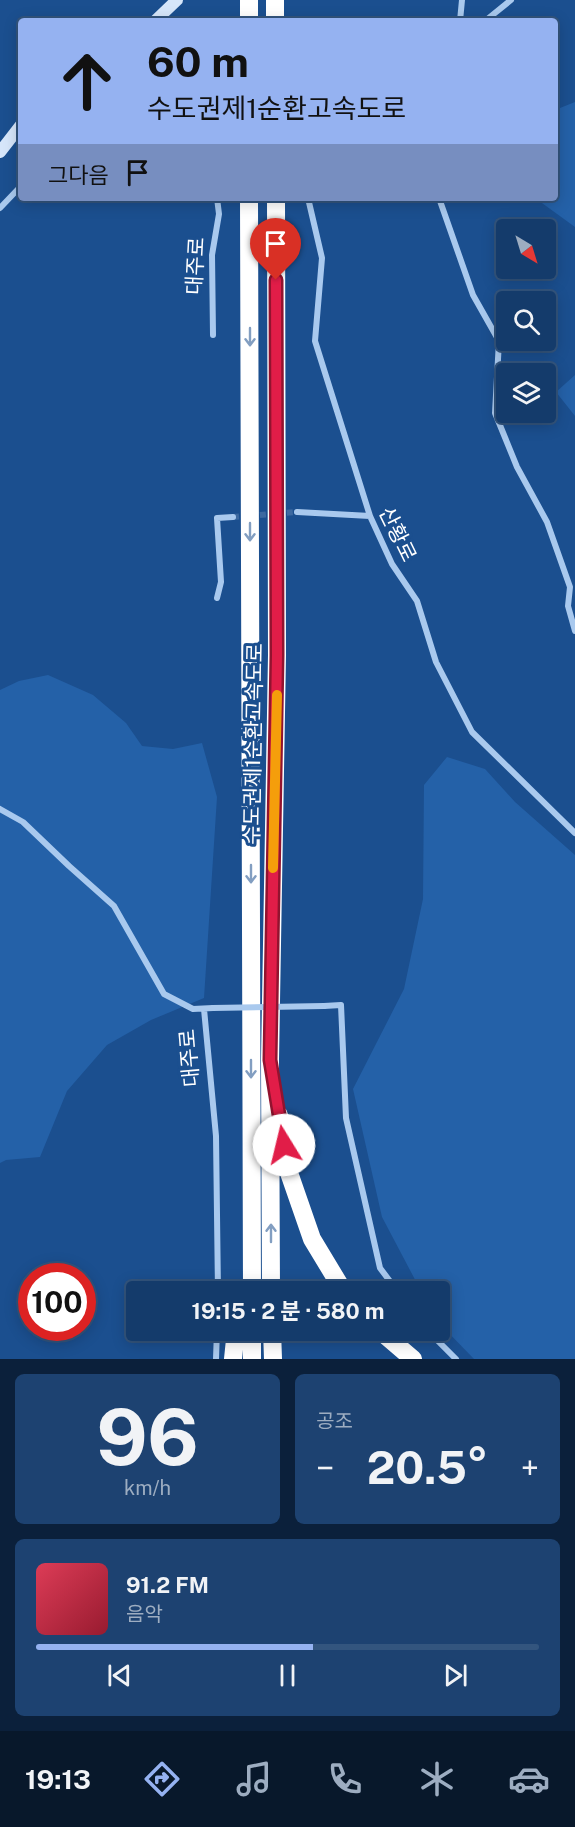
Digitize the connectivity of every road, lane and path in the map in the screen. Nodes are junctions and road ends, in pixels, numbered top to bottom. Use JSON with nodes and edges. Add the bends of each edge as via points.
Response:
{"nodes":[{"id":1,"x":177,"y":0,"type":"edge"},
{"id":2,"x":249,"y":0,"type":"edge"},
{"id":3,"x":275,"y":0,"type":"edge"},
{"id":4,"x":456,"y":0,"type":"edge"},
{"id":5,"x":462,"y":0,"type":"edge"},
{"id":6,"x":511,"y":0,"type":"edge"},
{"id":7,"x":158,"y":18,"type":"edge"},
{"id":8,"x":249,"y":18,"type":"edge"},
{"id":9,"x":275,"y":18,"type":"edge"},
{"id":10,"x":460,"y":18,"type":"edge"},
{"id":11,"x":489,"y":18,"type":"edge"},
{"id":12,"x":18,"y":129,"type":"edge"},
{"id":13,"x":0,"y":152,"type":"edge"},
{"id":14,"x":18,"y":189,"type":"edge"},
{"id":15,"x":217,"y":201,"type":"edge"},
{"id":16,"x":249,"y":201,"type":"edge"},
{"id":17,"x":276,"y":201,"type":"edge"},
{"id":18,"x":309,"y":201,"type":"edge"},
{"id":19,"x":440,"y":201,"type":"edge"},
{"id":20,"x":0,"y":208,"type":"edge"},
{"id":21,"x":213,"y":335,"type":"dead end"},
{"id":22,"x":297,"y":512,"type":"tunnel mouth"},
{"id":23,"x":370,"y":516,"type":"junction"},
{"id":24,"x":233,"y":517,"type":"tunnel mouth"},
{"id":25,"x":217,"y":598,"type":"dead end"},
{"id":26,"x":575,"y":631,"type":"edge"},
{"id":27,"x":0,"y":809,"type":"edge"},
{"id":28,"x":575,"y":833,"type":"edge"},
{"id":29,"x":204,"y":1009,"type":"junction"},
{"id":30,"x":270,"y":1060,"type":"junction"},
{"id":31,"x":251,"y":1145,"type":"junction"},
{"id":32,"x":218,"y":1281,"type":"edge"},
{"id":33,"x":240,"y":1281,"type":"edge"},
{"id":34,"x":252,"y":1281,"type":"edge"},
{"id":35,"x":272,"y":1281,"type":"edge"},
{"id":36,"x":337,"y":1281,"type":"edge"},
{"id":37,"x":390,"y":1281,"type":"edge"},
{"id":38,"x":217,"y":1341,"type":"edge"},
{"id":39,"x":235,"y":1341,"type":"edge"},
{"id":40,"x":252,"y":1341,"type":"edge"},
{"id":41,"x":272,"y":1341,"type":"edge"},
{"id":42,"x":392,"y":1341,"type":"edge"},
{"id":43,"x":438,"y":1341,"type":"edge"},
{"id":44,"x":216,"y":1359,"type":"edge"},
{"id":45,"x":234,"y":1359,"type":"edge"},
{"id":46,"x":252,"y":1359,"type":"edge"},
{"id":47,"x":273,"y":1359,"type":"edge"},
{"id":48,"x":413,"y":1359,"type":"edge"},
{"id":49,"x":456,"y":1359,"type":"edge"}],
"edges":[{"from":1,"to":7,"type":"street"},
{"from":2,"to":8,"type":"highway"},
{"from":3,"to":9,"type":"highway"},
{"from":4,"to":5,"type":"street"},
{"from":5,"to":10,"type":"street"},
{"from":6,"to":11,"type":"street"},
{"from":12,"to":13,"type":"street"},
{"from":14,"to":20,"type":"street"},
{"from":15,"to":21,"type":"street","name":"대주로","via":[[212,255]]},
{"from":16,"to":31,"type":"highway","name":"수도권제1순환고속도로","one_way":true},
{"from":17,"to":30,"type":"highway","name":"수도권제1순환고속도로","via":[[277,655]]},
{"from":18,"to":23,"type":"street","name":"산황로","via":[[322,258],[315,341]]},
{"from":19,"to":26,"type":"street","via":[[473,295],[499,341],[495,413],[517,467],[547,522],[570,587],[568,606]]},
{"from":22,"to":23,"type":"street"},
{"from":23,"to":28,"type":"street","name":"산황로","via":[[392,564],[417,601],[436,662],[472,732]]},
{"from":24,"to":25,"type":"street","via":[[217,518],[221,582]]},
{"from":27,"to":29,"type":"street","name":"대주로","via":[[23,822],[114,906],[164,994],[193,1010]]},
{"from":29,"to":32,"type":"street","name":"대주로","via":[[216,1136]]},
{"from":29,"to":37,"type":"street","bridge":true,"via":[[341,1005],[346,1118],[380,1268]]},
{"from":35,"to":30,"type":"highway","name":"수도권제1순환고속도로","one_way":true},
{"from":30,"to":36,"type":"highway","via":[[287,1167],[312,1239]]},
{"from":31,"to":33,"type":"highway"},
{"from":31,"to":34,"type":"highway","name":"수도권제1순환고속도로"},
{"from":38,"to":44,"type":"street"},
{"from":39,"to":45,"type":"highway"},
{"from":40,"to":46,"type":"highway"},
{"from":41,"to":47,"type":"highway"},
{"from":42,"to":48,"type":"highway"},
{"from":43,"to":49,"type":"street"}]}
